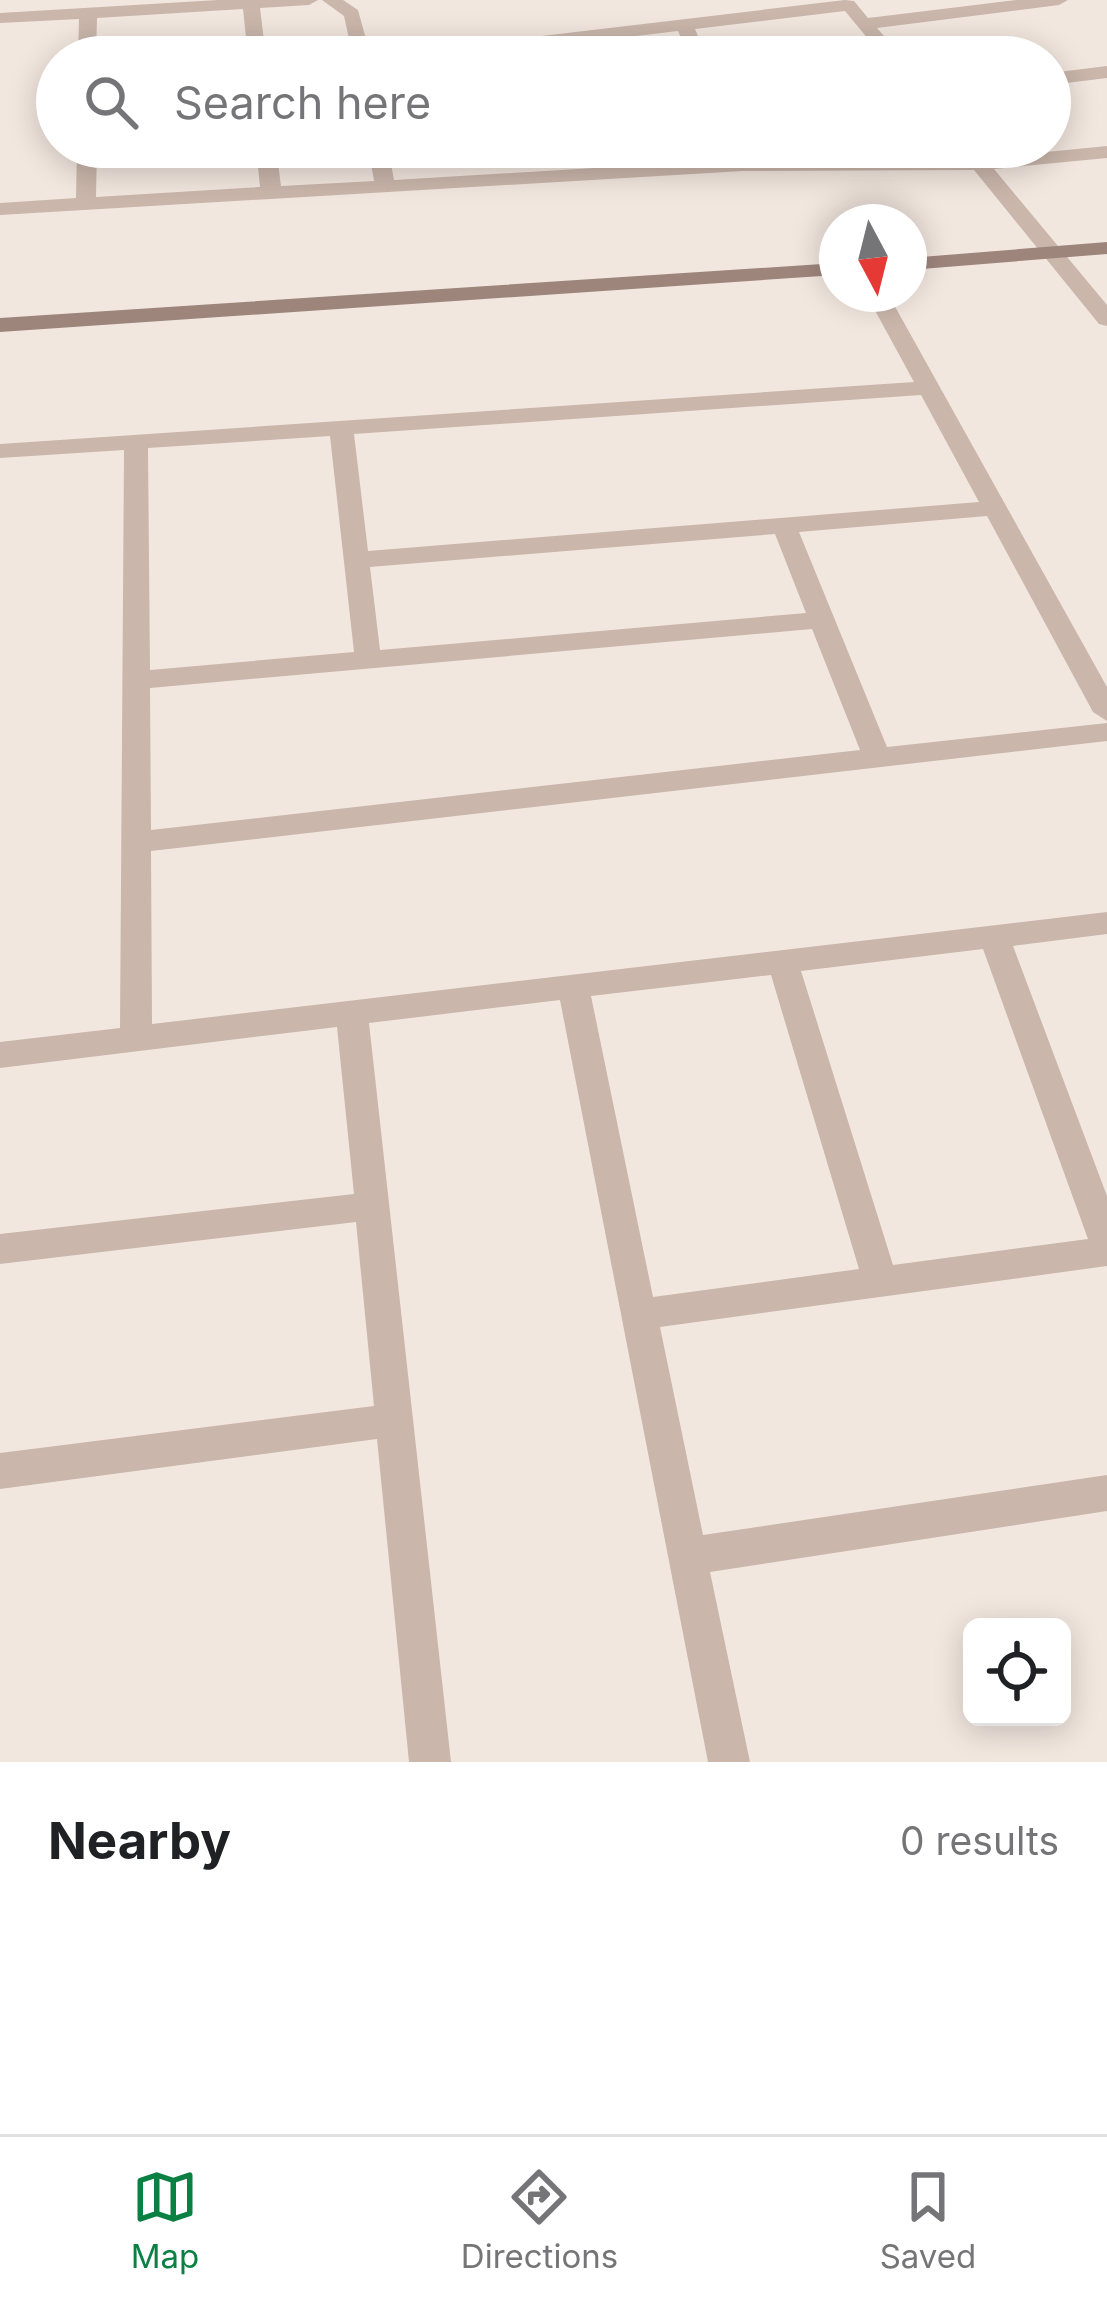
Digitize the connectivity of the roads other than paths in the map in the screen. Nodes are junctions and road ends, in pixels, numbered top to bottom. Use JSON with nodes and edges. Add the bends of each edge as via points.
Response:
{"nodes":[{"id":1,"x":309,"y":0,"type":"edge"},
{"id":2,"x":331,"y":0,"type":"edge"},
{"id":3,"x":1059,"y":0,"type":"edge"},
{"id":4,"x":251,"y":3,"type":"junction"},
{"id":5,"x":846,"y":3,"type":"edge"},
{"id":6,"x":992,"y":4,"type":"edge"},
{"id":7,"x":88,"y":13,"type":"junction"},
{"id":8,"x":0,"y":18,"type":"edge"},
{"id":9,"x":864,"y":24,"type":"junction"},
{"id":10,"x":685,"y":27,"type":"junction"},
{"id":11,"x":87,"y":36,"type":"edge"},
{"id":12,"x":255,"y":36,"type":"edge"},
{"id":13,"x":357,"y":36,"type":"edge"},
{"id":14,"x":628,"y":36,"type":"edge"},
{"id":15,"x":689,"y":36,"type":"edge"},
{"id":16,"x":874,"y":36,"type":"edge"},
{"id":17,"x":1107,"y":72,"type":"edge"},
{"id":18,"x":1071,"y":76,"type":"edge"},
{"id":19,"x":1107,"y":152,"type":"edge"},
{"id":20,"x":1071,"y":153,"type":"edge"},
{"id":21,"x":87,"y":168,"type":"edge"},
{"id":22,"x":268,"y":168,"type":"edge"},
{"id":23,"x":381,"y":168,"type":"edge"},
{"id":24,"x":561,"y":168,"type":"edge"},
{"id":25,"x":634,"y":168,"type":"edge"},
{"id":26,"x":984,"y":168,"type":"edge"},
{"id":27,"x":563,"y":176,"type":"junction"},
{"id":28,"x":385,"y":189,"type":"junction"},
{"id":29,"x":271,"y":192,"type":"junction"},
{"id":30,"x":86,"y":202,"type":"junction"},
{"id":31,"x":0,"y":208,"type":"edge"},
{"id":32,"x":1107,"y":248,"type":"edge"},
{"id":33,"x":1054,"y":254,"type":"junction"},
{"id":34,"x":927,"y":263,"type":"edge"},
{"id":35,"x":819,"y":270,"type":"edge"},
{"id":36,"x":887,"y":312,"type":"edge"},
{"id":37,"x":1107,"y":319,"type":"edge"},
{"id":38,"x":0,"y":325,"type":"edge"},
{"id":39,"x":928,"y":388,"type":"junction"},
{"id":40,"x":341,"y":428,"type":"junction"},
{"id":41,"x":136,"y":442,"type":"junction"},
{"id":42,"x":0,"y":451,"type":"edge"},
{"id":43,"x":994,"y":508,"type":"junction"},
{"id":44,"x":784,"y":525,"type":"junction"},
{"id":45,"x":357,"y":560,"type":"junction"},
{"id":46,"x":820,"y":620,"type":"junction"},
{"id":47,"x":368,"y":660,"type":"junction"},
{"id":48,"x":136,"y":680,"type":"junction"},
{"id":49,"x":1107,"y":712,"type":"edge"},
{"id":50,"x":1107,"y":731,"type":"edge"},
{"id":51,"x":877,"y":758,"type":"junction"},
{"id":52,"x":136,"y":842,"type":"junction"},
{"id":53,"x":1107,"y":923,"type":"edge"},
{"id":54,"x":994,"y":936,"type":"junction"},
{"id":55,"x":783,"y":962,"type":"junction"},
{"id":56,"x":573,"y":987,"type":"junction"},
{"id":57,"x":352,"y":1013,"type":"junction"},
{"id":58,"x":136,"y":1039,"type":"junction"},
{"id":59,"x":0,"y":1054,"type":"edge"},
{"id":60,"x":372,"y":1206,"type":"junction"},
{"id":61,"x":1107,"y":1247,"type":"edge"},
{"id":62,"x":0,"y":1249,"type":"edge"},
{"id":63,"x":880,"y":1281,"type":"junction"},
{"id":64,"x":640,"y":1314,"type":"junction"},
{"id":65,"x":394,"y":1420,"type":"junction"},
{"id":66,"x":0,"y":1471,"type":"edge"},
{"id":67,"x":1107,"y":1493,"type":"edge"},
{"id":68,"x":690,"y":1556,"type":"junction"},
{"id":69,"x":430,"y":1762,"type":"edge"},
{"id":70,"x":729,"y":1762,"type":"edge"}],
"edges":[{"from":1,"to":4,"type":"street"},
{"from":2,"to":13,"type":"street","via":[[352,14]]},
{"from":3,"to":6,"type":"street"},
{"from":4,"to":7,"type":"street"},
{"from":4,"to":12,"type":"street"},
{"from":5,"to":9,"type":"street"},
{"from":5,"to":10,"type":"street"},
{"from":6,"to":9,"type":"street"},
{"from":7,"to":8,"type":"street"},
{"from":7,"to":11,"type":"street"},
{"from":9,"to":16,"type":"street"},
{"from":10,"to":14,"type":"street"},
{"from":10,"to":15,"type":"street"},
{"from":17,"to":18,"type":"street"},
{"from":19,"to":20,"type":"street"},
{"from":21,"to":30,"type":"street"},
{"from":22,"to":29,"type":"street"},
{"from":23,"to":28,"type":"street"},
{"from":24,"to":27,"type":"street"},
{"from":25,"to":27,"type":"street"},
{"from":26,"to":33,"type":"street"},
{"from":27,"to":28,"type":"street"},
{"from":28,"to":29,"type":"street"},
{"from":29,"to":30,"type":"street"},
{"from":30,"to":31,"type":"street"},
{"from":32,"to":33,"type":"street"},
{"from":33,"to":34,"type":"street"},
{"from":33,"to":37,"type":"street"},
{"from":35,"to":38,"type":"street"},
{"from":36,"to":39,"type":"street"},
{"from":39,"to":40,"type":"street"},
{"from":39,"to":43,"type":"street"},
{"from":40,"to":41,"type":"street"},
{"from":40,"to":45,"type":"street"},
{"from":41,"to":42,"type":"street"},
{"from":41,"to":48,"type":"street"},
{"from":43,"to":44,"type":"street"},
{"from":43,"to":49,"type":"street"},
{"from":44,"to":45,"type":"street"},
{"from":44,"to":46,"type":"street"},
{"from":45,"to":47,"type":"street"},
{"from":46,"to":47,"type":"street"},
{"from":46,"to":51,"type":"street"},
{"from":47,"to":48,"type":"street"},
{"from":48,"to":52,"type":"street"},
{"from":50,"to":51,"type":"street"},
{"from":51,"to":52,"type":"street"},
{"from":52,"to":58,"type":"street"},
{"from":53,"to":54,"type":"street"},
{"from":54,"to":55,"type":"street"},
{"from":54,"to":61,"type":"street"},
{"from":55,"to":56,"type":"street"},
{"from":55,"to":63,"type":"street"},
{"from":56,"to":57,"type":"street"},
{"from":56,"to":64,"type":"street"},
{"from":57,"to":58,"type":"street"},
{"from":57,"to":60,"type":"street"},
{"from":58,"to":59,"type":"street"},
{"from":60,"to":62,"type":"street"},
{"from":60,"to":65,"type":"street"},
{"from":61,"to":63,"type":"street"},
{"from":63,"to":64,"type":"street"},
{"from":64,"to":68,"type":"street"},
{"from":65,"to":66,"type":"street"},
{"from":65,"to":69,"type":"street"},
{"from":67,"to":68,"type":"street"},
{"from":68,"to":70,"type":"street"}]}
